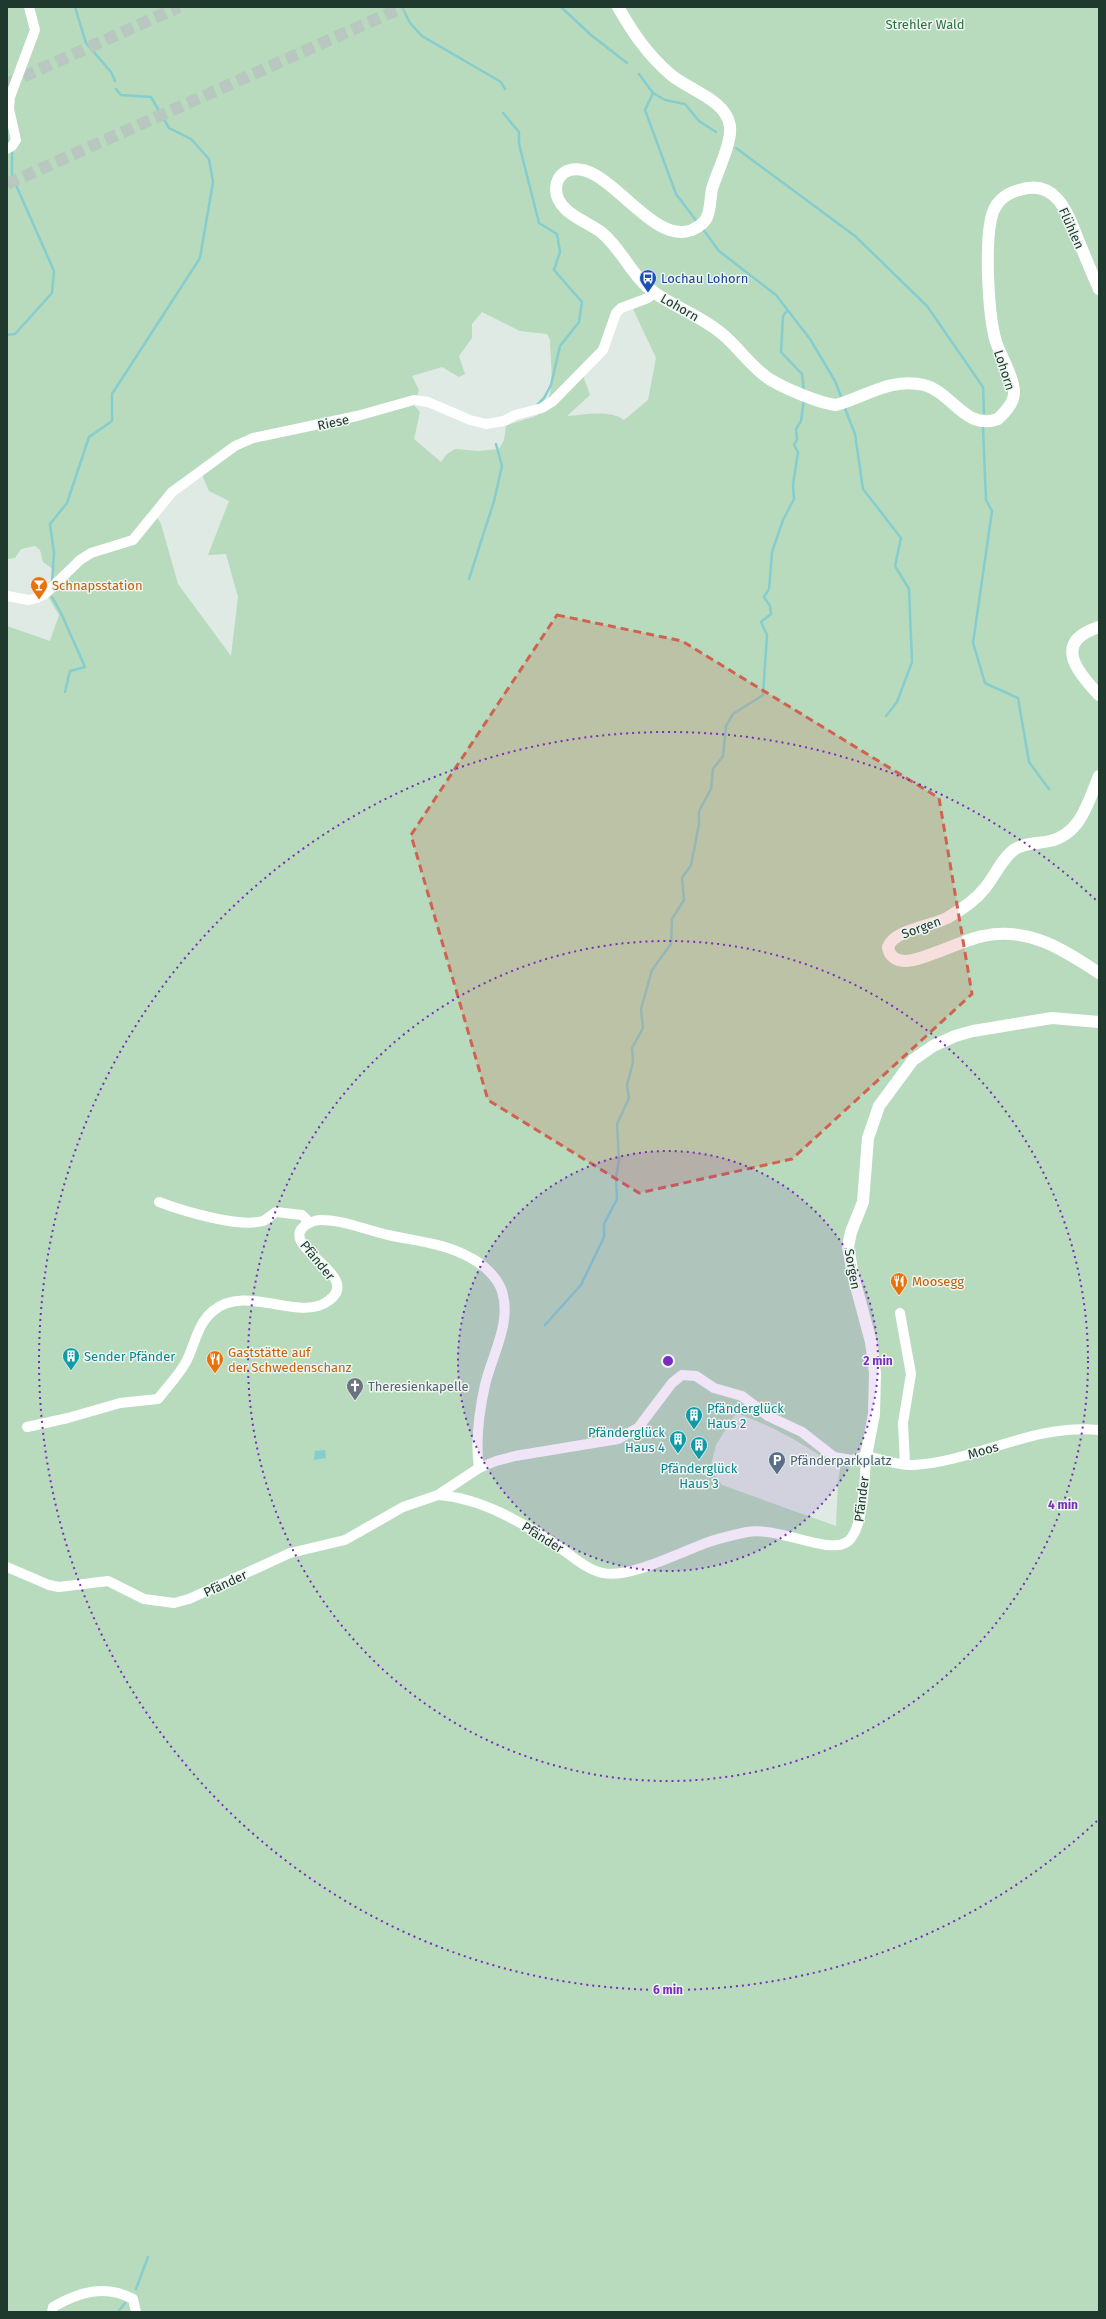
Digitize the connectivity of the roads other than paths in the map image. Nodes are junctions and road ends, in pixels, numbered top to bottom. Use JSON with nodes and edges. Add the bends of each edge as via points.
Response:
{"nodes":[{"id":1,"x":29,"y":7,"type":"edge"},
{"id":2,"x":618,"y":7,"type":"edge"},
{"id":3,"x":7,"y":149,"type":"edge"},
{"id":4,"x":1005,"y":197,"type":"joint"},
{"id":5,"x":1099,"y":289,"type":"edge"},
{"id":6,"x":654,"y":292,"type":"junction"},
{"id":7,"x":7,"y":596,"type":"edge"},
{"id":8,"x":1099,"y":627,"type":"edge"},
{"id":9,"x":1099,"y":695,"type":"edge"},
{"id":10,"x":1099,"y":776,"type":"edge"},
{"id":11,"x":1099,"y":974,"type":"edge"},
{"id":12,"x":1099,"y":1022,"type":"edge"},
{"id":13,"x":159,"y":1202,"type":"dead end"},
{"id":14,"x":309,"y":1222,"type":"junction"},
{"id":15,"x":900,"y":1313,"type":"dead end"},
{"id":16,"x":27,"y":1427,"type":"dead end"},
{"id":17,"x":1099,"y":1430,"type":"edge"},
{"id":18,"x":866,"y":1456,"type":"junction"},
{"id":19,"x":905,"y":1464,"type":"junction"},
{"id":20,"x":480,"y":1468,"type":"junction"},
{"id":21,"x":438,"y":1495,"type":"junction"},
{"id":22,"x":7,"y":1567,"type":"edge"},
{"id":23,"x":52,"y":2312,"type":"edge"},
{"id":24,"x":136,"y":2312,"type":"edge"}],
"edges":[{"from":1,"to":3,"type":"street","via":[[35,30],[10,97],[9,109],[16,140]]},
{"from":2,"to":6,"type":"street","name":"Lohorn","via":[[635,38],[664,69],[711,101],[728,118],[729,137],[701,224],[681,232],[660,226],[604,180],[591,174],[571,170],[565,172],[557,181],[556,195],[564,208],[604,236],[631,270]]},
{"from":4,"to":5,"type":"street","name":"Flühlen","via":[[1020,189],[1036,188],[1056,197],[1068,214]]},
{"from":4,"to":6,"type":"street","name":"Lohorn","via":[[992,214],[989,245],[991,317],[996,341],[1014,393],[1005,413],[992,421],[970,418],[932,389],[914,384],[887,386],[844,403],[831,405],[772,381],[721,333],[689,311]]},
{"from":6,"to":7,"type":"street","name":"Riese","via":[[648,298],[620,308],[603,350],[554,401],[542,408],[515,415],[504,421],[486,424],[428,402],[414,400],[357,416],[253,438],[235,446],[172,492],[133,540],[91,553],[80,560],[45,594],[37,598],[29,600]]},
{"from":8,"to":9,"type":"street","via":[[1080,636],[1072,655],[1078,671]]},
{"from":10,"to":11,"type":"street","name":"Sorgen","via":[[1080,820],[1065,836],[1049,841],[1032,842],[1014,849],[986,888],[968,904],[937,922],[898,935],[888,946],[894,958],[907,961],[979,937],[1014,934],[1060,948]]},
{"from":12,"to":18,"type":"street","name":"Sorgen","via":[[1052,1018],[972,1031],[922,1053],[905,1069],[879,1106],[871,1126],[863,1202],[849,1240],[849,1256],[871,1342],[875,1373],[874,1414]]},
{"from":13,"to":14,"type":"street","name":"Pfänder","via":[[223,1220],[263,1220],[276,1212],[302,1215]]},
{"from":14,"to":16,"type":"street","name":"Pfänder","via":[[301,1230],[300,1239],[306,1249],[334,1277],[336,1289],[329,1300],[312,1307],[246,1301],[221,1306],[205,1320],[181,1370],[158,1399],[120,1403]]},
{"from":14,"to":20,"type":"street","name":"Pfänder","via":[[320,1220],[341,1223],[387,1235],[443,1245],[471,1258],[496,1279],[503,1297],[505,1318],[485,1384],[478,1418]]},
{"from":15,"to":19,"type":"street","via":[[911,1374],[903,1423]]},
{"from":17,"to":19,"type":"street","name":"Moos","via":[[1077,1428],[1050,1431],[935,1463],[912,1466]]},
{"from":18,"to":19,"type":"street","name":"Moos"},
{"from":18,"to":20,"type":"street","name":"Pfänder","via":[[851,1460],[834,1457],[802,1432],[759,1411],[742,1396],[714,1388],[690,1374],[677,1378],[643,1423],[633,1432],[618,1439],[515,1456]]},
{"from":18,"to":21,"type":"street","name":"Pfänder","via":[[858,1527],[852,1538],[841,1546],[825,1546],[770,1531],[753,1531],[707,1542],[619,1574],[597,1571],[509,1517],[468,1500]]},
{"from":20,"to":21,"type":"street","name":"Pfänder"},
{"from":21,"to":22,"type":"street","name":"Pfänder","via":[[403,1506],[345,1540],[290,1553],[205,1593],[174,1603],[144,1599],[108,1581],[76,1586],[49,1585]]},
{"from":23,"to":24,"type":"street","via":[[53,2307],[73,2295],[113,2290],[133,2299]]}]}
